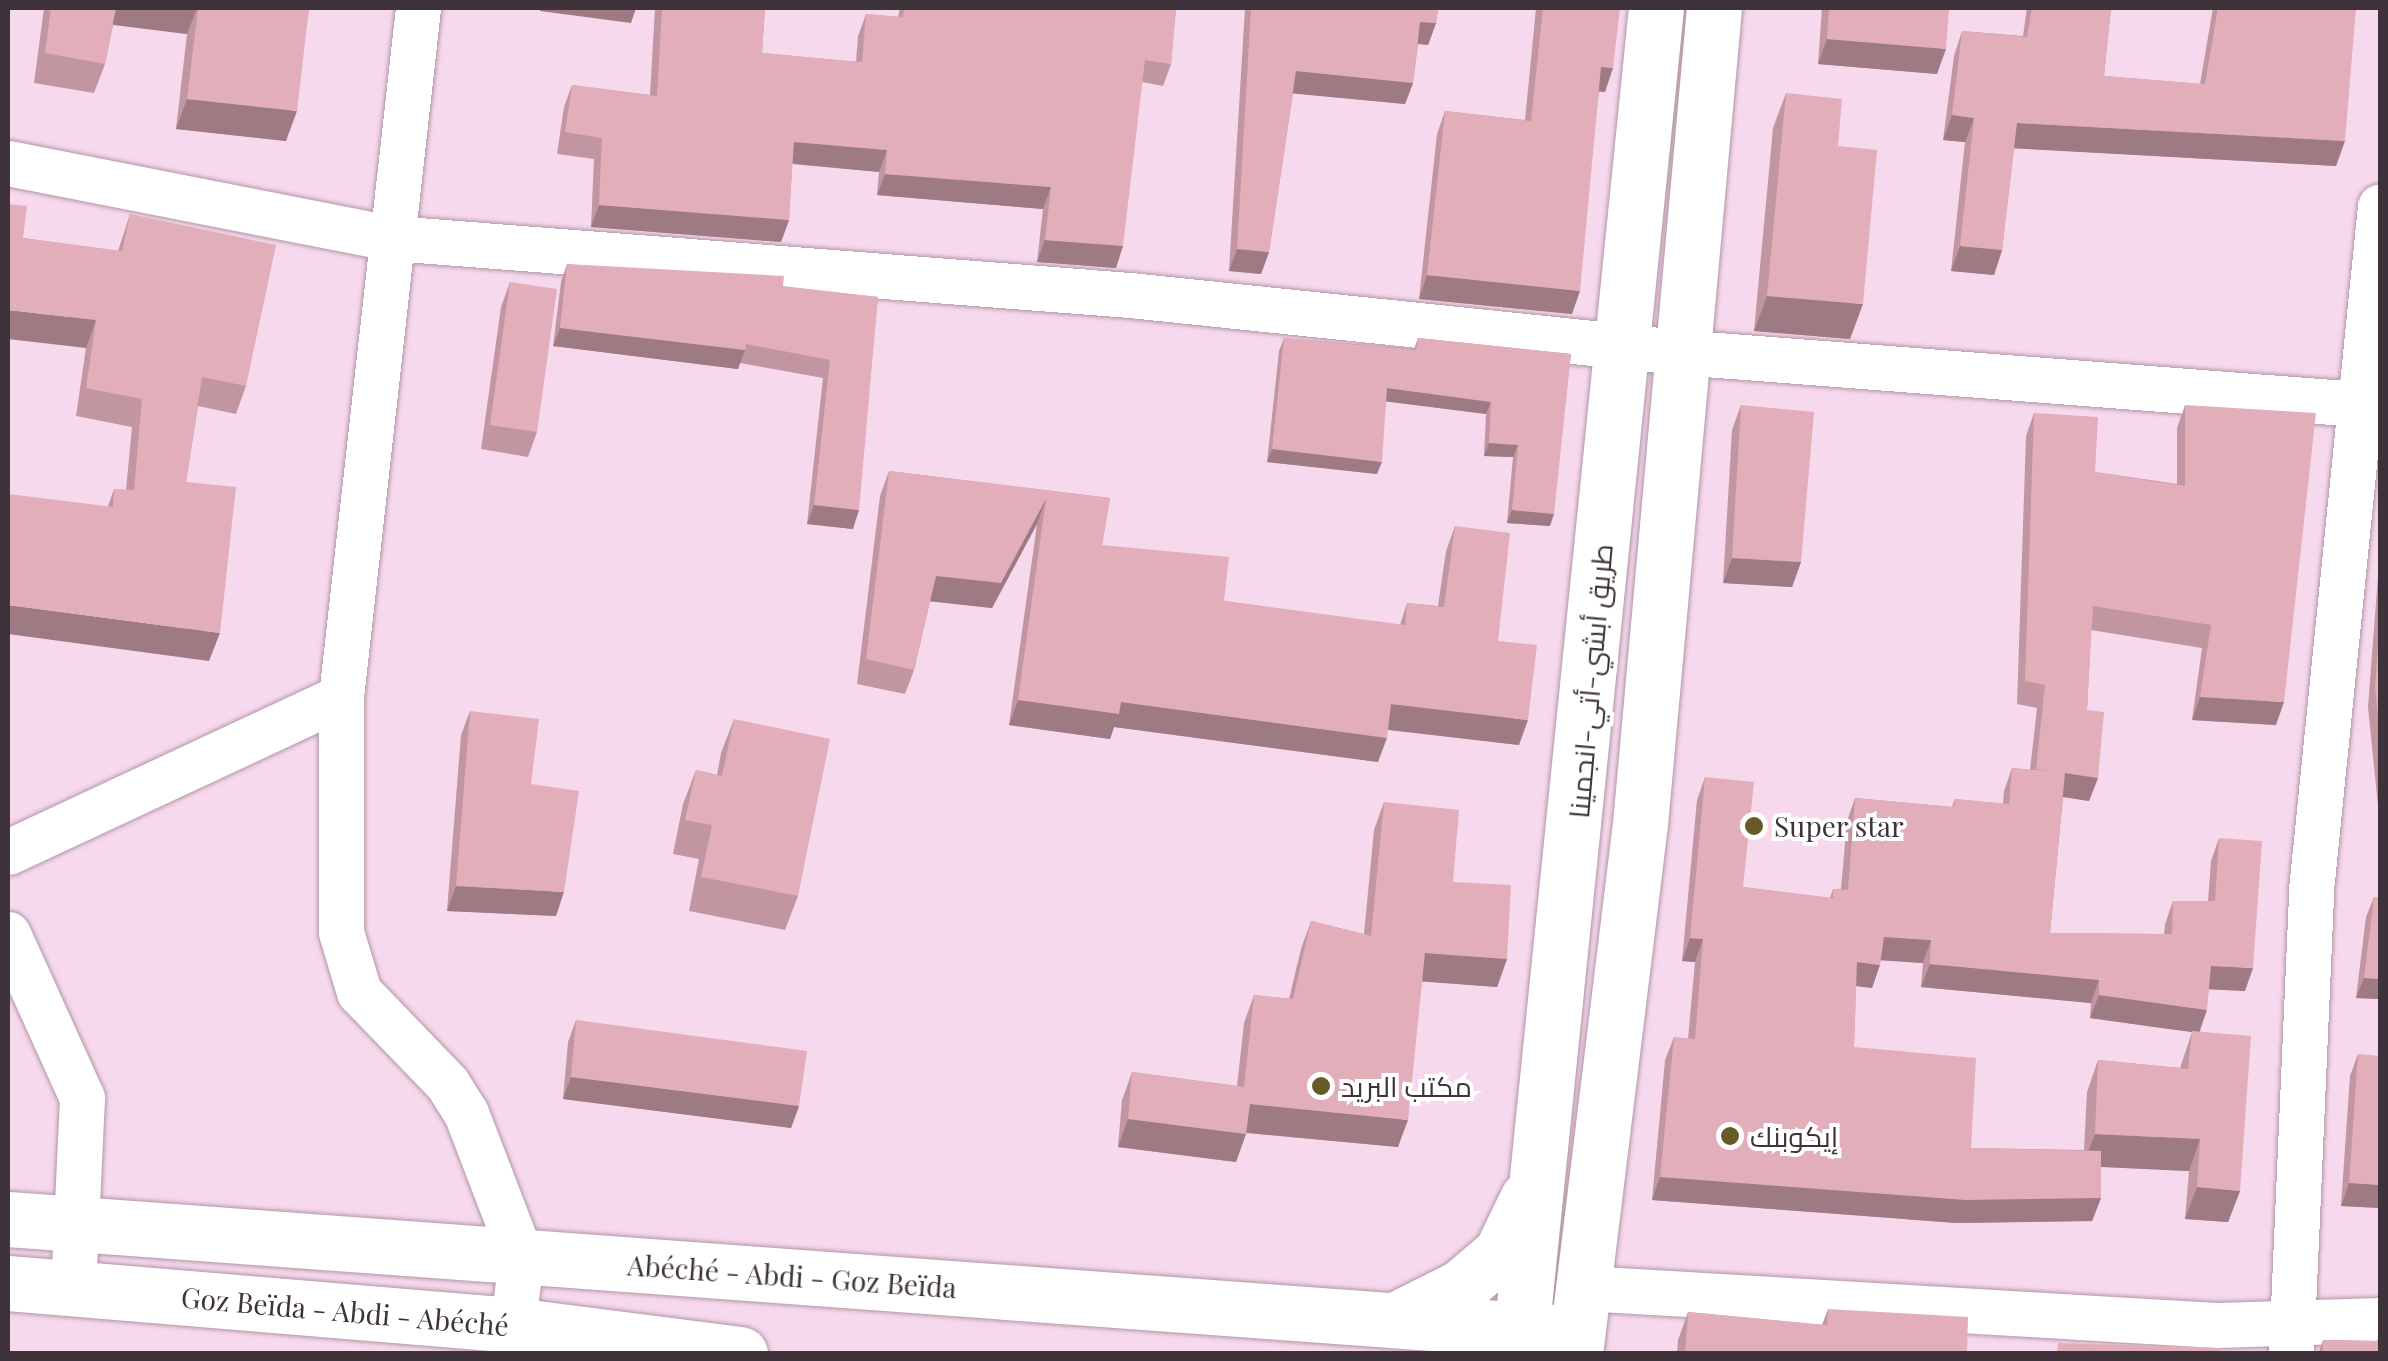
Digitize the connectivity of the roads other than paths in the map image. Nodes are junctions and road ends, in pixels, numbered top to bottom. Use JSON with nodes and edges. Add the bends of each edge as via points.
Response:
{"nodes":[{"id":1,"x":418,"y":8,"type":"edge"},
{"id":2,"x":1656,"y":8,"type":"edge"},
{"id":3,"x":1714,"y":8,"type":"edge"},
{"id":4,"x":8,"y":163,"type":"edge"},
{"id":5,"x":2380,"y":206,"type":"edge"},
{"id":6,"x":392,"y":238,"type":"junction"},
{"id":7,"x":1622,"y":345,"type":"junction"},
{"id":8,"x":1679,"y":352,"type":"junction"},
{"id":9,"x":2358,"y":404,"type":"junction"},
{"id":10,"x":340,"y":697,"type":"junction"},
{"id":11,"x":8,"y":852,"type":"edge"},
{"id":12,"x":8,"y":934,"type":"edge"},
{"id":13,"x":1543,"y":1164,"type":"junction"},
{"id":14,"x":8,"y":1219,"type":"edge"},
{"id":15,"x":74,"y":1226,"type":"junction"},
{"id":16,"x":521,"y":1256,"type":"junction"},
{"id":17,"x":8,"y":1282,"type":"edge"},
{"id":18,"x":73,"y":1288,"type":"junction"},
{"id":19,"x":1397,"y":1319,"type":"junction"},
{"id":20,"x":2380,"y":1320,"type":"edge"},
{"id":21,"x":512,"y":1325,"type":"junction"},
{"id":22,"x":1579,"y":1325,"type":"edge"},
{"id":23,"x":2292,"y":1339,"type":"edge"},
{"id":24,"x":1520,"y":1342,"type":"edge"},
{"id":25,"x":740,"y":1354,"type":"edge"}],
"edges":[{"from":1,"to":6,"type":"street"},
{"from":2,"to":7,"type":"main road","name":"طريق أبشي-أتي-انجمينا"},
{"from":3,"to":8,"type":"main road"},
{"from":4,"to":6,"type":"street"},
{"from":5,"to":9,"type":"street"},
{"from":6,"to":7,"type":"street","via":[[1130,295]]},
{"from":6,"to":10,"type":"street"},
{"from":7,"to":8,"type":"street"},
{"from":7,"to":13,"type":"main road","name":"طريق أبشي-أتي-انجمينا"},
{"from":8,"to":9,"type":"street"},
{"from":8,"to":22,"type":"main road","via":[[1640,824]]},
{"from":9,"to":23,"type":"street","via":[[2312,880]]},
{"from":10,"to":11,"type":"street"},
{"from":10,"to":16,"type":"street","via":[[342,932],[348,962],[378,1018],[447,1083],[466,1113]]},
{"from":12,"to":15,"type":"street","via":[[82,1098]]},
{"from":13,"to":19,"type":"main road","via":[[1501,1254],[1462,1287]]},
{"from":13,"to":24,"type":"main road","name":"طريق أبشي-أتي-انجمينا"},
{"from":14,"to":15,"type":"main road","name":"Abéché - Abdi - Goz Beïda"},
{"from":15,"to":16,"type":"main road","name":"Abéché - Abdi - Goz Beïda"},
{"from":15,"to":18,"type":"street"},
{"from":16,"to":19,"type":"main road","name":"Abéché - Abdi - Goz Beïda"},
{"from":16,"to":21,"type":"street"},
{"from":17,"to":18,"type":"main road","name":"Goz Beïda - Abdi - Abéché"},
{"from":18,"to":21,"type":"main road","name":"Goz Beïda - Abdi - Abéché"},
{"from":19,"to":24,"type":"main road","name":"Abéché - Abdi - Goz Beïda"},
{"from":20,"to":23,"type":"street"},
{"from":21,"to":25,"type":"main road","name":"Goz Beïda - Abdi - Abéché"},
{"from":22,"to":23,"type":"street","via":[[1938,1312]]},
{"from":22,"to":24,"type":"main road","name":"Abéché - Abdi - Goz Beïda"}]}
